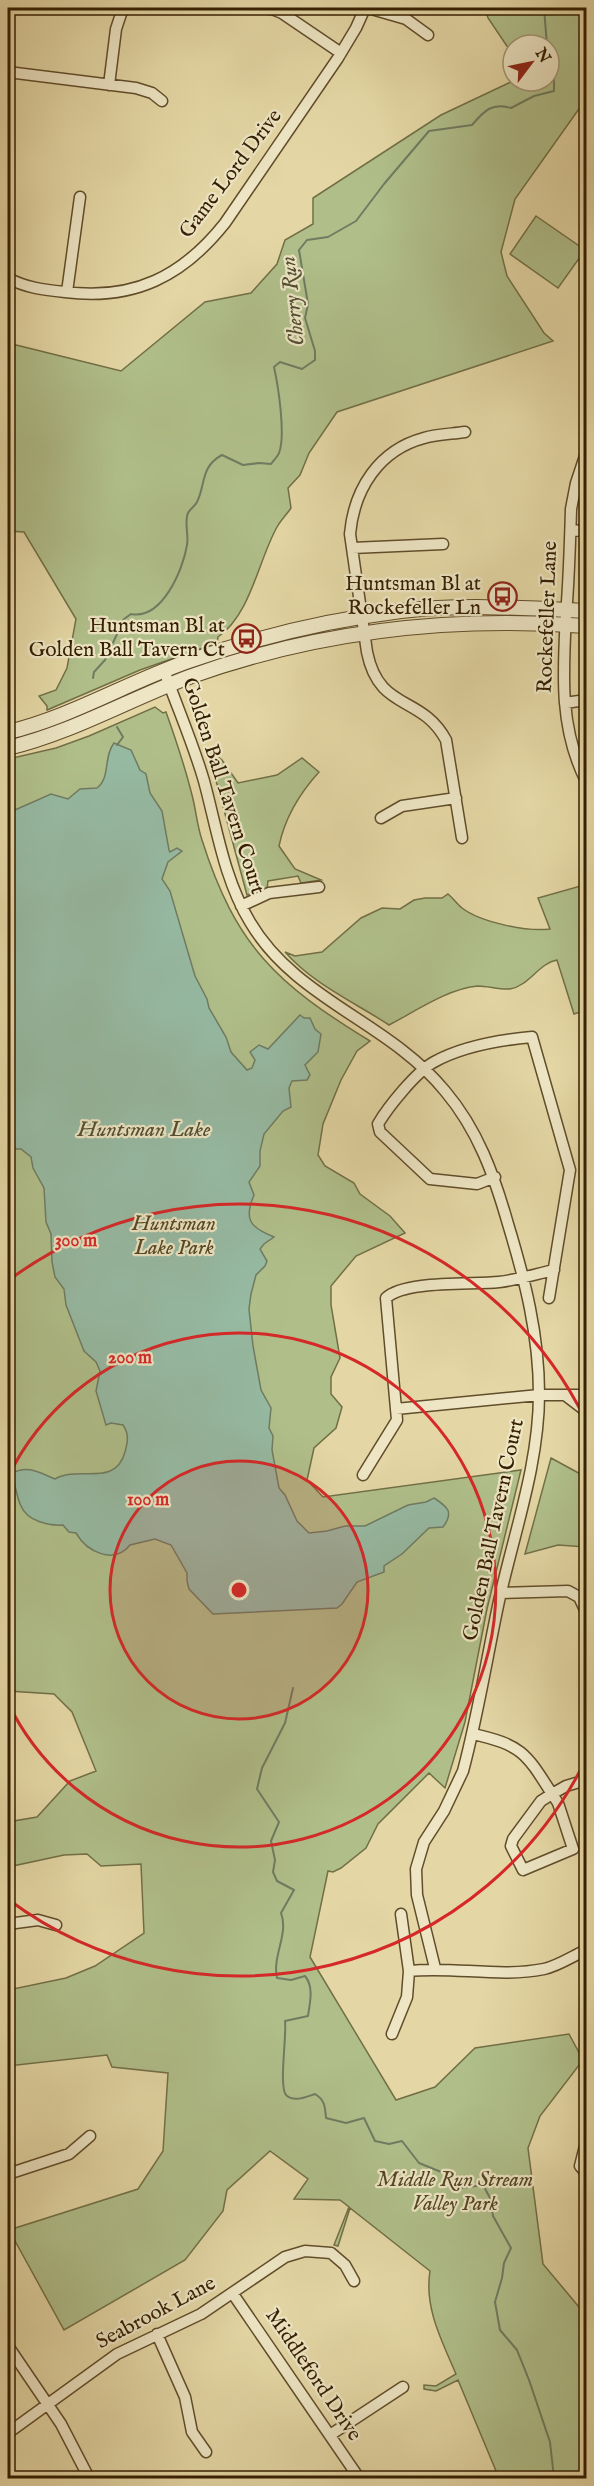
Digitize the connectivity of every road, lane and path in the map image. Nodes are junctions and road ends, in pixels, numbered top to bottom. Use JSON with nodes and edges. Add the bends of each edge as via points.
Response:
{"nodes":[{"id":1,"x":123,"y":8,"type":"edge"},
{"id":2,"x":260,"y":8,"type":"edge"},
{"id":3,"x":366,"y":8,"type":"edge"},
{"id":4,"x":428,"y":35,"type":"dead end"},
{"id":5,"x":341,"y":53,"type":"junction"},
{"id":6,"x":8,"y":72,"type":"edge"},
{"id":7,"x":109,"y":85,"type":"junction"},
{"id":8,"x":162,"y":101,"type":"dead end"},
{"id":9,"x":80,"y":197,"type":"dead end"},
{"id":10,"x":8,"y":278,"type":"edge"},
{"id":11,"x":67,"y":292,"type":"junction"},
{"id":12,"x":465,"y":432,"type":"dead end"},
{"id":13,"x":586,"y":453,"type":"edge"},
{"id":14,"x":571,"y":530,"type":"junction"},
{"id":15,"x":586,"y":531,"type":"edge"},
{"id":16,"x":442,"y":544,"type":"dead end"},
{"id":17,"x":352,"y":548,"type":"junction"},
{"id":18,"x":567,"y":610,"type":"junction"},
{"id":19,"x":586,"y":611,"type":"edge"},
{"id":20,"x":362,"y":616,"type":"junction"},
{"id":21,"x":566,"y":625,"type":"junction"},
{"id":22,"x":586,"y":626,"type":"edge"},
{"id":23,"x":364,"y":633,"type":"junction"},
{"id":24,"x":164,"y":670,"type":"junction"},
{"id":25,"x":170,"y":685,"type":"junction"},
{"id":26,"x":586,"y":700,"type":"edge"},
{"id":27,"x":565,"y":703,"type":"junction"},
{"id":28,"x":8,"y":732,"type":"edge"},
{"id":29,"x":8,"y":748,"type":"edge"},
{"id":30,"x":586,"y":781,"type":"edge"},
{"id":31,"x":456,"y":798,"type":"junction"},
{"id":32,"x":381,"y":818,"type":"dead end"},
{"id":33,"x":462,"y":838,"type":"dead end"},
{"id":34,"x":319,"y":886,"type":"dead end"},
{"id":35,"x":241,"y":906,"type":"junction"},
{"id":36,"x":426,"y":1069,"type":"junction"},
{"id":37,"x":495,"y":1177,"type":"junction"},
{"id":38,"x":554,"y":1270,"type":"junction"},
{"id":39,"x":524,"y":1276,"type":"junction"},
{"id":40,"x":549,"y":1298,"type":"dead end"},
{"id":41,"x":539,"y":1395,"type":"junction"},
{"id":42,"x":565,"y":1395,"type":"junction"},
{"id":43,"x":586,"y":1395,"type":"edge"},
{"id":44,"x":396,"y":1409,"type":"junction"},
{"id":45,"x":586,"y":1411,"type":"edge"},
{"id":46,"x":363,"y":1475,"type":"dead end"},
{"id":47,"x":501,"y":1593,"type":"junction"},
{"id":48,"x":586,"y":1612,"type":"edge"},
{"id":49,"x":472,"y":1734,"type":"junction"},
{"id":50,"x":586,"y":1780,"type":"edge"},
{"id":51,"x":552,"y":1794,"type":"junction"},
{"id":52,"x":400,"y":1914,"type":"dead end"},
{"id":53,"x":8,"y":1924,"type":"edge"},
{"id":54,"x":56,"y":1925,"type":"dead end"},
{"id":55,"x":586,"y":1950,"type":"edge"},
{"id":56,"x":435,"y":1968,"type":"junction"},
{"id":57,"x":409,"y":1971,"type":"junction"},
{"id":58,"x":392,"y":2034,"type":"dead end"},
{"id":59,"x":90,"y":2136,"type":"dead end"},
{"id":60,"x":586,"y":2142,"type":"edge"},
{"id":61,"x":586,"y":2173,"type":"edge"},
{"id":62,"x":8,"y":2174,"type":"edge"},
{"id":63,"x":354,"y":2281,"type":"dead end"},
{"id":64,"x":234,"y":2294,"type":"junction"},
{"id":65,"x":157,"y":2334,"type":"junction"},
{"id":66,"x":8,"y":2346,"type":"edge"},
{"id":67,"x":403,"y":2387,"type":"dead end"},
{"id":68,"x":47,"y":2404,"type":"junction"},
{"id":69,"x":8,"y":2433,"type":"edge"},
{"id":70,"x":330,"y":2435,"type":"junction"},
{"id":71,"x":206,"y":2452,"type":"dead end"},
{"id":72,"x":89,"y":2478,"type":"edge"},
{"id":73,"x":360,"y":2478,"type":"edge"}],
"edges":[{"from":1,"to":7,"type":"street","via":[[116,29]]},
{"from":2,"to":5,"type":"street","via":[[282,13]]},
{"from":3,"to":4,"type":"street","via":[[412,21]]},
{"from":3,"to":5,"type":"street","name":"Game Lord Drive"},
{"from":5,"to":11,"type":"street","name":"Game Lord Drive","via":[[225,223],[195,256],[165,276],[134,289],[99,295]]},
{"from":6,"to":7,"type":"street"},
{"from":7,"to":8,"type":"street","via":[[145,90]]},
{"from":9,"to":11,"type":"street"},
{"from":10,"to":11,"type":"street","name":"Game Lord Drive","via":[[23,285]]},
{"from":12,"to":17,"type":"street","via":[[415,441],[380,464],[355,503]]},
{"from":13,"to":14,"type":"street","name":"Rockefeller Lane","via":[[574,490]]},
{"from":14,"to":15,"type":"street"},
{"from":14,"to":18,"type":"street","name":"Rockefeller Lane"},
{"from":16,"to":17,"type":"street"},
{"from":17,"to":20,"type":"street"},
{"from":18,"to":19,"type":"street"},
{"from":18,"to":20,"type":"street","via":[[440,609]]},
{"from":18,"to":21,"type":"street","name":"Rockefeller Lane"},
{"from":20,"to":23,"type":"street"},
{"from":20,"to":24,"type":"street","via":[[261,638]]},
{"from":21,"to":22,"type":"street"},
{"from":21,"to":23,"type":"street","via":[[440,625]]},
{"from":21,"to":27,"type":"street","name":"Rockefeller Lane"},
{"from":23,"to":25,"type":"street","via":[[265,654]]},
{"from":23,"to":31,"type":"street","via":[[377,681],[392,696],[427,715],[443,734]]},
{"from":24,"to":25,"type":"street","name":"Golden Ball Tavern Court"},
{"from":24,"to":28,"type":"street","via":[[52,718]]},
{"from":25,"to":29,"type":"street","via":[[50,736]]},
{"from":25,"to":35,"type":"street","name":"Golden Ball Tavern Court","via":[[194,749],[228,874]]},
{"from":26,"to":27,"type":"street"},
{"from":27,"to":30,"type":"street","name":"Rockefeller Lane","via":[[571,742]]},
{"from":31,"to":32,"type":"street","via":[[402,806]]},
{"from":31,"to":33,"type":"street"},
{"from":34,"to":35,"type":"street","via":[[268,893]]},
{"from":35,"to":36,"type":"street","name":"Golden Ball Tavern Court","via":[[259,936],[295,976],[386,1036]]},
{"from":36,"to":37,"type":"street","name":"Golden Ball Tavern Court","via":[[467,1121]]},
{"from":36,"to":37,"type":"street","via":[[388,1108],[378,1124],[380,1132],[430,1179],[477,1184]]},
{"from":36,"to":38,"type":"street","via":[[453,1054],[496,1041],[532,1037],[570,1170]]},
{"from":37,"to":39,"type":"street","name":"Golden Ball Tavern Court"},
{"from":38,"to":39,"type":"street"},
{"from":38,"to":40,"type":"street"},
{"from":39,"to":41,"type":"street","name":"Golden Ball Tavern Court","via":[[535,1329]]},
{"from":39,"to":44,"type":"street","via":[[501,1282],[427,1286],[392,1292],[386,1298]]},
{"from":41,"to":42,"type":"street"},
{"from":41,"to":44,"type":"street"},
{"from":41,"to":47,"type":"street","name":"Golden Ball Tavern Court","via":[[530,1473]]},
{"from":42,"to":43,"type":"street"},
{"from":42,"to":45,"type":"street"},
{"from":44,"to":46,"type":"street","via":[[397,1420]]},
{"from":47,"to":48,"type":"street","via":[[568,1591],[579,1597]]},
{"from":47,"to":49,"type":"street","name":"Golden Ball Tavern Court"},
{"from":49,"to":51,"type":"street","via":[[517,1748],[536,1766]]},
{"from":49,"to":56,"type":"street","name":"Golden Ball Tavern Court","via":[[454,1792],[424,1842],[416,1869],[417,1895]]},
{"from":50,"to":51,"type":"street"},
{"from":51,"to":51,"type":"street","via":[[573,1849],[523,1870],[511,1845],[513,1839],[541,1801]]},
{"from":52,"to":57,"type":"street"},
{"from":53,"to":54,"type":"street","via":[[38,1920]]},
{"from":55,"to":56,"type":"street","via":[[542,1969],[476,1973]]},
{"from":56,"to":57,"type":"street"},
{"from":57,"to":58,"type":"street","via":[[407,1996]]},
{"from":59,"to":62,"type":"street","via":[[69,2154]]},
{"from":60,"to":61,"type":"street","via":[[580,2166]]},
{"from":63,"to":64,"type":"street","name":"Seabrook Lane","via":[[345,2265],[331,2253],[305,2251],[285,2257]]},
{"from":64,"to":65,"type":"street","name":"Seabrook Lane"},
{"from":64,"to":70,"type":"street","name":"Middleford Drive"},
{"from":65,"to":68,"type":"street","name":"Seabrook Lane","via":[[117,2354]]},
{"from":65,"to":71,"type":"street","via":[[185,2397],[192,2432]]},
{"from":66,"to":68,"type":"street"},
{"from":67,"to":70,"type":"street"},
{"from":68,"to":69,"type":"street","name":"Seabrook Lane"},
{"from":68,"to":72,"type":"street","via":[[71,2440]]},
{"from":70,"to":73,"type":"street","name":"Middleford Drive"}]}
